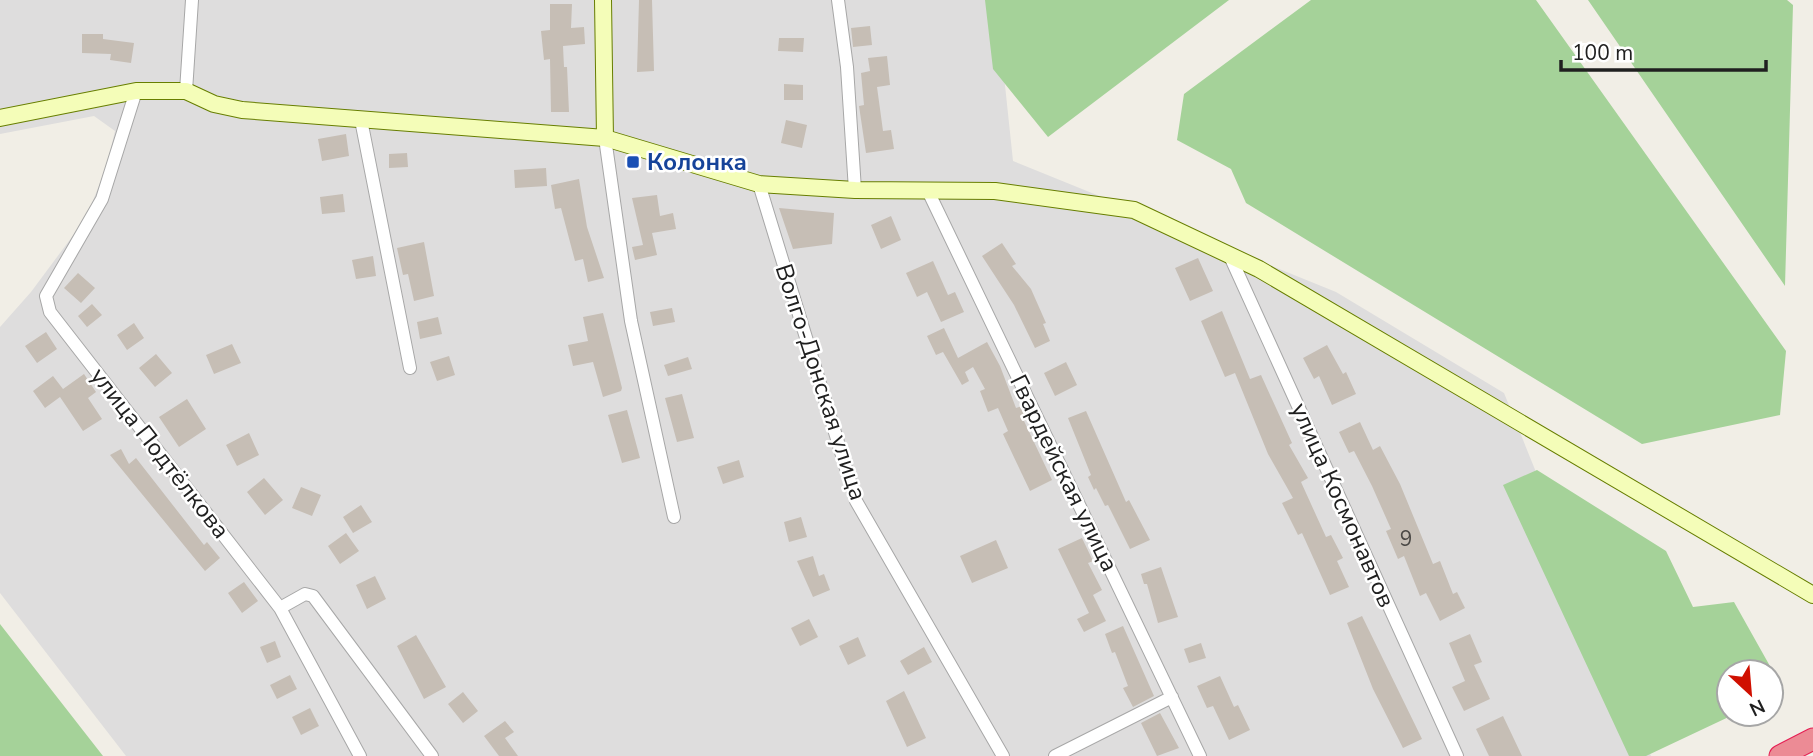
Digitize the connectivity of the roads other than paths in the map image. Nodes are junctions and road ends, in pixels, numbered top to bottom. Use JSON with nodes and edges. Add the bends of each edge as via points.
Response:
{"nodes":[{"id":1,"x":192,"y":0,"type":"edge"},
{"id":2,"x":603,"y":0,"type":"edge"},
{"id":3,"x":838,"y":0,"type":"edge"},
{"id":4,"x":136,"y":91,"type":"junction"},
{"id":5,"x":186,"y":91,"type":"junction"},
{"id":6,"x":0,"y":118,"type":"edge"},
{"id":7,"x":362,"y":120,"type":"junction"},
{"id":8,"x":605,"y":138,"type":"junction"},
{"id":9,"x":759,"y":184,"type":"junction"},
{"id":10,"x":855,"y":190,"type":"junction"},
{"id":11,"x":928,"y":191,"type":"junction"},
{"id":12,"x":1229,"y":254,"type":"junction"},
{"id":13,"x":410,"y":368,"type":"dead end"},
{"id":14,"x":674,"y":517,"type":"dead end"},
{"id":15,"x":1813,"y":595,"type":"edge"},
{"id":16,"x":280,"y":608,"type":"junction"},
{"id":17,"x":1172,"y":697,"type":"junction"},
{"id":18,"x":1813,"y":739,"type":"edge"},
{"id":19,"x":360,"y":756,"type":"edge"},
{"id":20,"x":432,"y":756,"type":"edge"},
{"id":21,"x":1003,"y":756,"type":"edge"},
{"id":22,"x":1055,"y":756,"type":"edge"},
{"id":23,"x":1200,"y":756,"type":"edge"},
{"id":24,"x":1457,"y":756,"type":"edge"},
{"id":25,"x":1780,"y":756,"type":"edge"}],
"edges":[{"from":1,"to":5,"type":"street"},
{"from":2,"to":8,"type":"street"},
{"from":3,"to":10,"type":"street"},
{"from":4,"to":5,"type":"street"},
{"from":4,"to":6,"type":"street"},
{"from":4,"to":16,"type":"street","name":"улица Подтёлкова","via":[[102,199],[46,296],[60,325]]},
{"from":5,"to":7,"type":"street","via":[[242,110]]},
{"from":7,"to":8,"type":"street"},
{"from":7,"to":13,"type":"street"},
{"from":8,"to":9,"type":"street"},
{"from":8,"to":14,"type":"street","via":[[631,321]]},
{"from":9,"to":10,"type":"street"},
{"from":9,"to":21,"type":"street","name":"Волго-Донская улица","via":[[856,501]]},
{"from":10,"to":11,"type":"street"},
{"from":11,"to":12,"type":"street","via":[[995,191],[1134,210]]},
{"from":11,"to":17,"type":"street","name":"Гвардейская улица"},
{"from":12,"to":15,"type":"street"},
{"from":12,"to":24,"type":"street","name":"улица Космонавтов"},
{"from":16,"to":19,"type":"street","name":"улица Подтёлкова"},
{"from":16,"to":20,"type":"street","via":[[305,594],[313,596]]},
{"from":17,"to":22,"type":"street"},
{"from":17,"to":23,"type":"street","name":"Гвардейская улица"},
{"from":18,"to":25,"type":"highway"}]}
